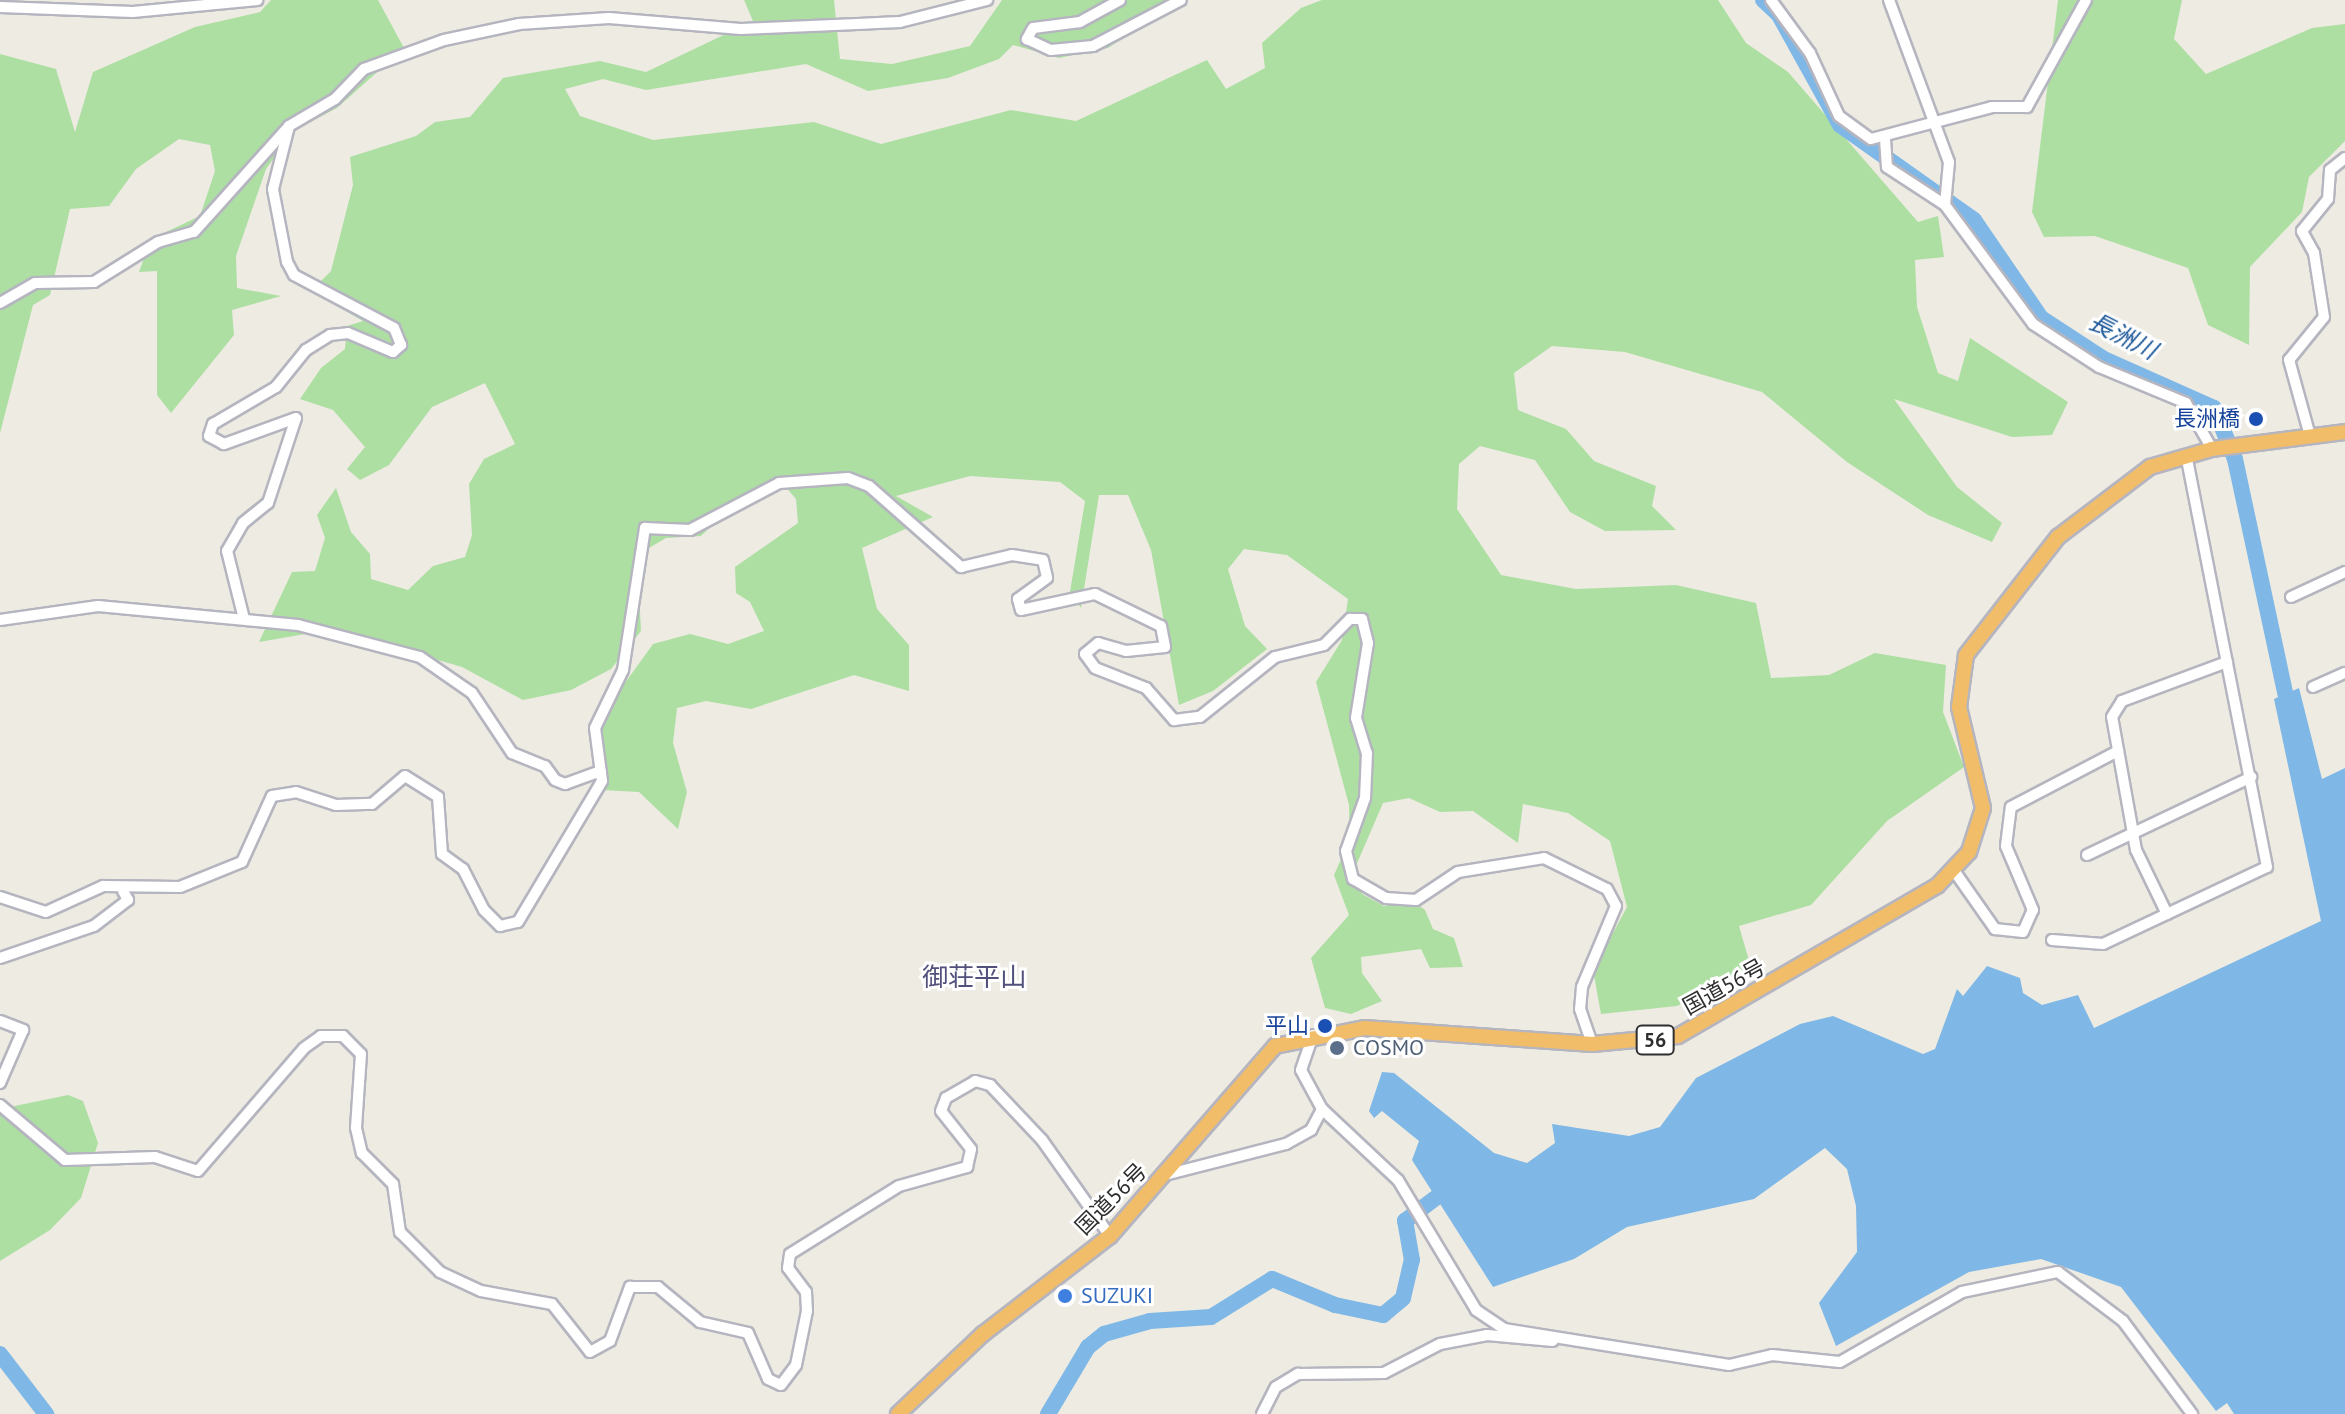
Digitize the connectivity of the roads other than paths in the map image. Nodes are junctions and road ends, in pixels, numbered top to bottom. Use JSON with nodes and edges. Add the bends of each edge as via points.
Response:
{"nodes":[{"id":1,"x":257,"y":0,"type":"edge"},
{"id":2,"x":987,"y":0,"type":"edge"},
{"id":3,"x":1120,"y":0,"type":"edge"},
{"id":4,"x":1181,"y":0,"type":"edge"},
{"id":5,"x":1771,"y":0,"type":"edge"},
{"id":6,"x":1889,"y":0,"type":"edge"},
{"id":7,"x":2086,"y":0,"type":"edge"},
{"id":8,"x":0,"y":7,"type":"edge"},
{"id":9,"x":1934,"y":123,"type":"junction"},
{"id":10,"x":289,"y":126,"type":"junction"},
{"id":11,"x":1885,"y":139,"type":"junction"},
{"id":12,"x":2345,"y":158,"type":"edge"},
{"id":13,"x":1945,"y":205,"type":"junction"},
{"id":14,"x":0,"y":303,"type":"edge"},
{"id":15,"x":2344,"y":434,"type":"edge"},
{"id":16,"x":2310,"y":436,"type":"junction"},
{"id":17,"x":2215,"y":448,"type":"junction"},
{"id":18,"x":2186,"y":455,"type":"junction"},
{"id":19,"x":2345,"y":572,"type":"edge"},
{"id":20,"x":2291,"y":597,"type":"dead end"},
{"id":21,"x":244,"y":619,"type":"junction"},
{"id":22,"x":0,"y":620,"type":"edge"},
{"id":23,"x":2227,"y":662,"type":"junction"},
{"id":24,"x":2345,"y":673,"type":"edge"},
{"id":25,"x":2313,"y":687,"type":"dead end"},
{"id":26,"x":2118,"y":751,"type":"junction"},
{"id":27,"x":601,"y":771,"type":"junction"},
{"id":28,"x":2251,"y":777,"type":"junction"},
{"id":29,"x":2133,"y":833,"type":"junction"},
{"id":30,"x":2087,"y":855,"type":"dead end"},
{"id":31,"x":1955,"y":872,"type":"junction"},
{"id":32,"x":123,"y":891,"type":"junction"},
{"id":33,"x":0,"y":897,"type":"edge"},
{"id":34,"x":2167,"y":914,"type":"junction"},
{"id":35,"x":2052,"y":940,"type":"dead end"},
{"id":36,"x":0,"y":958,"type":"edge"},
{"id":37,"x":0,"y":1021,"type":"edge"},
{"id":38,"x":1314,"y":1033,"type":"junction"},
{"id":39,"x":1592,"y":1044,"type":"junction"},
{"id":40,"x":0,"y":1083,"type":"edge"},
{"id":41,"x":0,"y":1105,"type":"edge"},
{"id":42,"x":1322,"y":1109,"type":"junction"},
{"id":43,"x":1165,"y":1175,"type":"junction"},
{"id":44,"x":1110,"y":1236,"type":"junction"},
{"id":45,"x":1563,"y":1339,"type":"junction"},
{"id":46,"x":898,"y":1414,"type":"edge"},
{"id":47,"x":1262,"y":1414,"type":"edge"},
{"id":48,"x":2192,"y":1414,"type":"edge"}],
"edges":[{"from":1,"to":8,"type":"street","via":[[133,12]]},
{"from":2,"to":10,"type":"street","via":[[945,15],[842,26],[741,29],[609,18],[519,24],[377,62]]},
{"from":3,"to":4,"type":"street","via":[[1080,22],[1033,28],[1027,39],[1051,50],[1093,46]]},
{"from":5,"to":11,"type":"street","via":[[1810,53],[1839,116],[1871,139]]},
{"from":6,"to":9,"type":"street"},
{"from":7,"to":9,"type":"street","via":[[2027,107],[1992,107]]},
{"from":9,"to":11,"type":"street"},
{"from":9,"to":13,"type":"street","via":[[1952,177]]},
{"from":10,"to":14,"type":"street","via":[[194,232],[158,242],[94,282],[35,283]]},
{"from":10,"to":21,"type":"street","via":[[273,189],[287,262],[294,275],[394,328],[401,345],[393,352],[348,333],[330,335],[306,350],[276,387],[213,424],[209,436],[224,444],[296,418],[268,503],[243,523],[227,551]]},
{"from":11,"to":13,"type":"street","via":[[1887,167]]},
{"from":12,"to":16,"type":"street","via":[[2330,170],[2328,199],[2302,231],[2314,253],[2324,317],[2289,360]]},
{"from":13,"to":17,"type":"street","via":[[2033,324],[2099,367],[2186,403]]},
{"from":15,"to":16,"type":"highway"},
{"from":16,"to":17,"type":"highway"},
{"from":17,"to":18,"type":"highway"},
{"from":18,"to":23,"type":"street"},
{"from":18,"to":31,"type":"highway","via":[[2120,482],[2083,511],[1966,655],[1959,707],[1983,808]]},
{"from":19,"to":20,"type":"street"},
{"from":21,"to":22,"type":"street","via":[[98,606]]},
{"from":21,"to":27,"type":"street","via":[[298,625],[420,657],[472,693],[512,753],[545,766],[565,784]]},
{"from":23,"to":26,"type":"street","via":[[2122,701],[2112,717]]},
{"from":23,"to":28,"type":"street"},
{"from":24,"to":25,"type":"street"},
{"from":26,"to":29,"type":"street"},
{"from":26,"to":31,"type":"street","via":[[2011,807],[2006,846],[2033,910],[2023,932],[1995,929]]},
{"from":27,"to":32,"type":"street","via":[[531,911],[509,925],[492,921],[463,869],[442,854],[438,797],[405,776],[361,806],[283,791],[272,796],[242,862],[180,887]]},
{"from":27,"to":39,"type":"street","via":[[595,728],[623,670],[645,528],[702,526],[739,501],[804,477],[869,486],[961,567],[1012,555],[1043,560],[1047,578],[1018,599],[1021,610],[1095,594],[1161,626],[1165,647],[1126,651],[1098,643],[1085,654],[1095,668],[1146,688],[1174,720],[1200,717],[1275,657],[1324,645],[1356,617],[1368,643],[1356,705],[1367,753],[1365,798],[1346,851],[1353,879],[1386,898],[1416,900],[1458,872],[1544,858],[1607,889],[1616,906],[1582,987],[1580,1009]]},
{"from":28,"to":29,"type":"street"},
{"from":28,"to":34,"type":"street","via":[[2267,867]]},
{"from":29,"to":30,"type":"street"},
{"from":29,"to":34,"type":"street"},
{"from":31,"to":39,"type":"highway","name":"国道56号","number":"56","via":[[1711,1023],[1638,1043]]},
{"from":32,"to":33,"type":"street","via":[[95,888],[46,912]]},
{"from":32,"to":36,"type":"street","via":[[128,900],[94,926]]},
{"from":34,"to":35,"type":"street","via":[[2103,944]]},
{"from":37,"to":40,"type":"street","via":[[23,1030]]},
{"from":38,"to":39,"type":"highway","name":"国道56号","number":"56","via":[[1364,1028]]},
{"from":38,"to":42,"type":"street","via":[[1301,1070]]},
{"from":38,"to":43,"type":"highway","name":"国道56号","number":"56","via":[[1275,1046],[1235,1084]]},
{"from":41,"to":44,"type":"street","via":[[65,1160],[155,1157],[198,1171],[304,1048],[321,1036],[343,1036],[361,1054],[356,1128],[362,1153],[393,1184],[400,1232],[440,1272],[481,1291],[552,1304],[590,1352],[610,1341],[623,1293],[645,1283],[700,1322],[748,1333],[768,1379],[781,1385],[796,1365],[807,1311],[806,1292],[788,1268],[790,1254],[899,1186],[967,1167],[971,1149],[941,1111],[946,1098],[975,1081],[990,1085],[1042,1140]]},
{"from":42,"to":43,"type":"street","via":[[1311,1130],[1286,1144]]},
{"from":42,"to":45,"type":"street","via":[[1398,1180],[1488,1323]]},
{"from":43,"to":44,"type":"highway","name":"国道56号","number":"56"},
{"from":44,"to":46,"type":"highway","name":"国道56号","number":"56","via":[[983,1334]]},
{"from":45,"to":47,"type":"street","via":[[1487,1335],[1440,1344],[1384,1373],[1298,1374],[1276,1387]]},
{"from":45,"to":48,"type":"street","via":[[1729,1365],[1772,1355],[1840,1362],[1962,1292],[2058,1272],[2123,1321]]}]}
